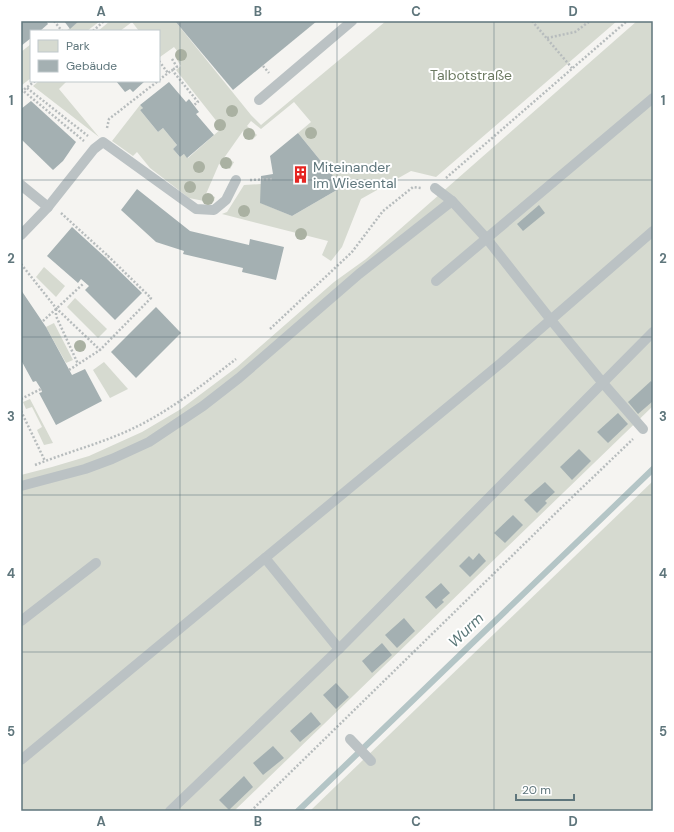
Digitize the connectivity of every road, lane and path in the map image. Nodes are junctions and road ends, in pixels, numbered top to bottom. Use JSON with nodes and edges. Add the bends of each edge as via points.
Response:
{"nodes":[{"id":1,"x":54,"y":21,"type":"edge"},
{"id":2,"x":104,"y":21,"type":"edge"},
{"id":3,"x":352,"y":21,"type":"edge"},
{"id":4,"x":532,"y":21,"type":"edge"},
{"id":5,"x":590,"y":21,"type":"edge"},
{"id":6,"x":627,"y":21,"type":"edge"},
{"id":7,"x":61,"y":30,"type":"edge"},
{"id":8,"x":94,"y":30,"type":"edge"},
{"id":9,"x":546,"y":38,"type":"junction"},
{"id":10,"x":172,"y":59,"type":"dead end"},
{"id":11,"x":160,"y":63,"type":"edge"},
{"id":12,"x":263,"y":66,"type":"dead end"},
{"id":13,"x":572,"y":68,"type":"junction"},
{"id":14,"x":172,"y":70,"type":"junction"},
{"id":15,"x":267,"y":72,"type":"dead end"},
{"id":16,"x":168,"y":73,"type":"junction"},
{"id":17,"x":160,"y":79,"type":"edge"},
{"id":18,"x":34,"y":82,"type":"edge"},
{"id":19,"x":155,"y":82,"type":"edge"},
{"id":20,"x":27,"y":88,"type":"junction"},
{"id":21,"x":22,"y":91,"type":"edge"},
{"id":22,"x":653,"y":98,"type":"edge"},
{"id":23,"x":259,"y":100,"type":"dead end"},
{"id":24,"x":194,"y":105,"type":"dead end"},
{"id":25,"x":77,"y":134,"type":"dead end"},
{"id":26,"x":101,"y":143,"type":"junction"},
{"id":27,"x":274,"y":178,"type":"dead end"},
{"id":28,"x":236,"y":180,"type":"joint"},
{"id":29,"x":21,"y":185,"type":"edge"},
{"id":30,"x":435,"y":188,"type":"junction"},
{"id":31,"x":452,"y":201,"type":"junction"},
{"id":32,"x":49,"y":205,"type":"junction"},
{"id":33,"x":653,"y":231,"type":"edge"},
{"id":34,"x":21,"y":235,"type":"edge"},
{"id":35,"x":488,"y":239,"type":"junction"},
{"id":36,"x":21,"y":264,"type":"edge"},
{"id":37,"x":436,"y":281,"type":"dead end"},
{"id":38,"x":84,"y":282,"type":"dead end"},
{"id":39,"x":56,"y":308,"type":"junction"},
{"id":40,"x":551,"y":320,"type":"junction"},
{"id":41,"x":43,"y":321,"type":"dead end"},
{"id":42,"x":269,"y":330,"type":"dead end"},
{"id":43,"x":653,"y":332,"type":"edge"},
{"id":44,"x":100,"y":350,"type":"junction"},
{"id":45,"x":237,"y":358,"type":"dead end"},
{"id":46,"x":78,"y":364,"type":"junction"},
{"id":47,"x":69,"y":370,"type":"dead end"},
{"id":48,"x":602,"y":382,"type":"junction"},
{"id":49,"x":41,"y":389,"type":"dead end"},
{"id":50,"x":21,"y":399,"type":"edge"},
{"id":51,"x":21,"y":411,"type":"edge"},
{"id":52,"x":643,"y":429,"type":"joint"},
{"id":53,"x":45,"y":461,"type":"junction"},
{"id":54,"x":33,"y":466,"type":"dead end"},
{"id":55,"x":21,"y":486,"type":"edge"},
{"id":56,"x":265,"y":558,"type":"junction"},
{"id":57,"x":96,"y":563,"type":"dead end"},
{"id":58,"x":21,"y":621,"type":"edge"},
{"id":59,"x":339,"y":649,"type":"junction"},
{"id":60,"x":350,"y":739,"type":"dead end"},
{"id":61,"x":21,"y":760,"type":"edge"},
{"id":62,"x":371,"y":762,"type":"dead end"},
{"id":63,"x":170,"y":811,"type":"edge"},
{"id":64,"x":251,"y":811,"type":"edge"}],
"edges":[{"from":1,"to":7,"type":"path"},
{"from":2,"to":8,"type":"path"},
{"from":3,"to":23,"type":"lane"},
{"from":4,"to":9,"type":"path"},
{"from":5,"to":9,"type":"path","via":[[575,32]]},
{"from":6,"to":13,"type":"path"},
{"from":9,"to":13,"type":"path"},
{"from":10,"to":14,"type":"path","via":[[177,66]]},
{"from":11,"to":16,"type":"path"},
{"from":12,"to":15,"type":"path"},
{"from":13,"to":30,"type":"path"},
{"from":14,"to":16,"type":"path"},
{"from":14,"to":24,"type":"path","via":[[198,102]]},
{"from":16,"to":17,"type":"path"},
{"from":18,"to":20,"type":"path"},
{"from":19,"to":26,"type":"path","via":[[109,119]]},
{"from":20,"to":21,"type":"path"},
{"from":20,"to":26,"type":"path"},
{"from":21,"to":25,"type":"path"},
{"from":22,"to":35,"type":"lane"},
{"from":26,"to":28,"type":"lane","via":[[196,209],[214,210],[226,200]]},
{"from":26,"to":32,"type":"lane"},
{"from":27,"to":28,"type":"path"},
{"from":29,"to":32,"type":"lane"},
{"from":30,"to":31,"type":"lane"},
{"from":30,"to":42,"type":"path","via":[[413,187],[383,211],[352,252]]},
{"from":31,"to":35,"type":"lane"},
{"from":31,"to":55,"type":"lane","via":[[359,274],[240,378],[149,442],[85,469]]},
{"from":32,"to":34,"type":"lane"},
{"from":32,"to":44,"type":"path","via":[[151,298]]},
{"from":33,"to":40,"type":"lane"},
{"from":35,"to":37,"type":"lane"},
{"from":35,"to":40,"type":"lane"},
{"from":36,"to":39,"type":"path"},
{"from":38,"to":39,"type":"path"},
{"from":39,"to":41,"type":"path"},
{"from":39,"to":44,"type":"path"},
{"from":39,"to":46,"type":"path","via":[[56,316]]},
{"from":40,"to":48,"type":"lane"},
{"from":40,"to":56,"type":"lane"},
{"from":43,"to":48,"type":"lane"},
{"from":44,"to":46,"type":"path"},
{"from":45,"to":53,"type":"path","via":[[179,402],[140,425]]},
{"from":46,"to":47,"type":"path"},
{"from":48,"to":52,"type":"lane"},
{"from":48,"to":59,"type":"lane"},
{"from":49,"to":50,"type":"path"},
{"from":51,"to":53,"type":"path"},
{"from":52,"to":64,"type":"path"},
{"from":53,"to":54,"type":"path"},
{"from":56,"to":59,"type":"lane"},
{"from":56,"to":61,"type":"lane"},
{"from":57,"to":58,"type":"lane"},
{"from":59,"to":63,"type":"lane"},
{"from":60,"to":62,"type":"lane"}]}
